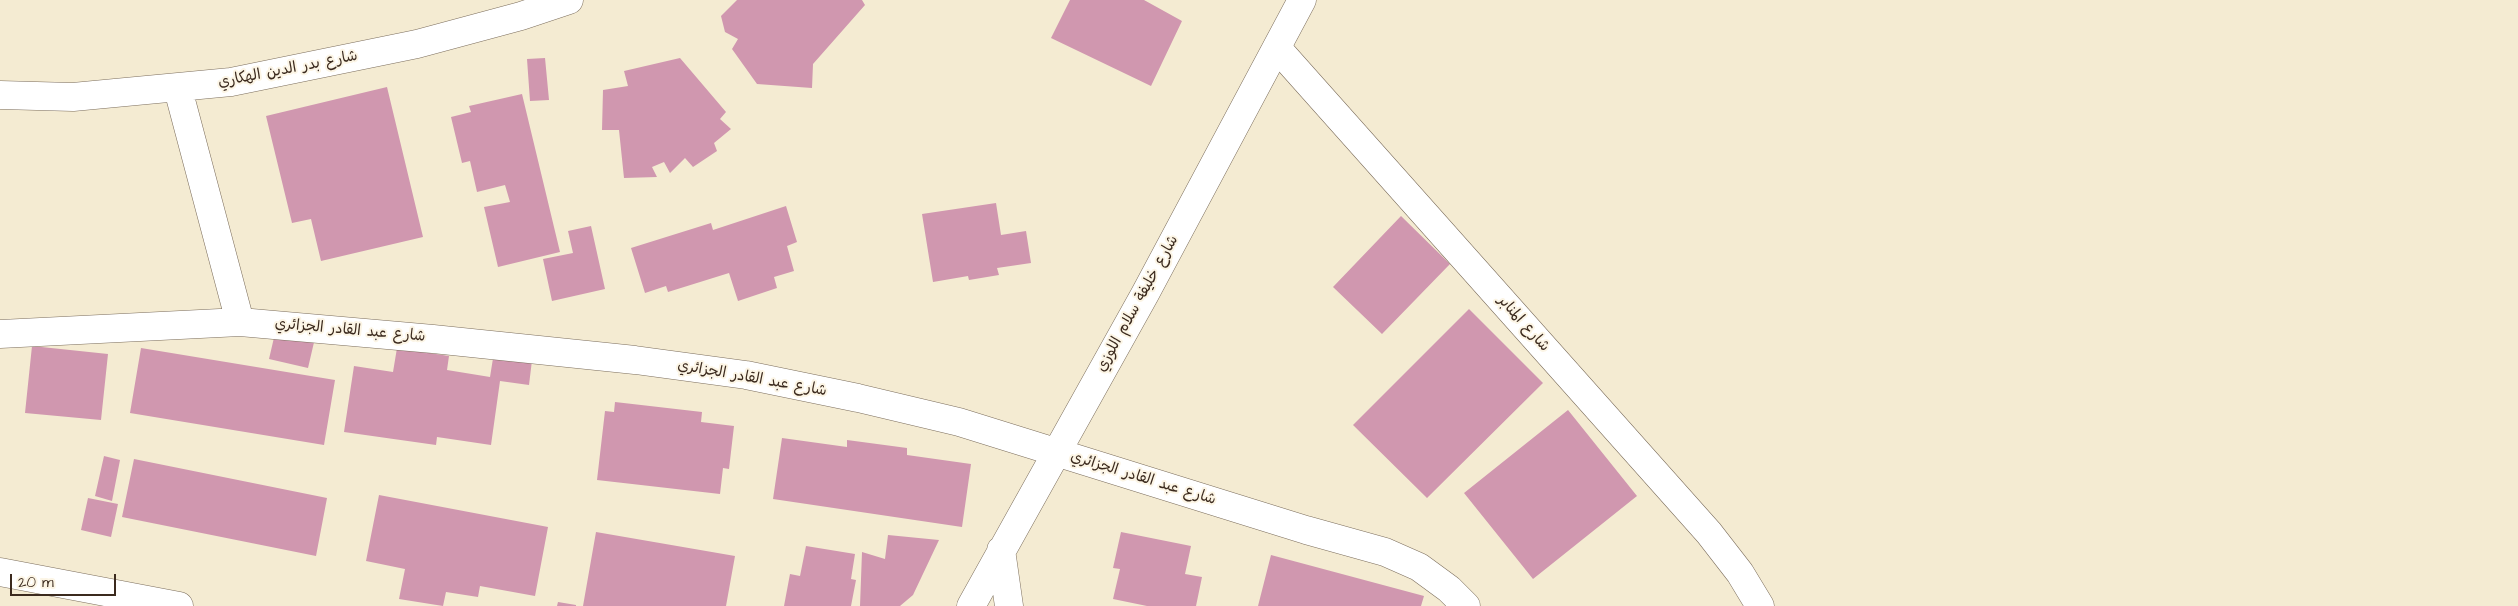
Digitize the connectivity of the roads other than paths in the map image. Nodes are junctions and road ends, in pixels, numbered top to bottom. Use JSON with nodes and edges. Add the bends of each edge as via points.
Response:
{"nodes":[{"id":1,"x":569,"y":0,"type":"edge"},
{"id":2,"x":1302,"y":0,"type":"edge"},
{"id":3,"x":1277,"y":48,"type":"junction"},
{"id":4,"x":178,"y":89,"type":"junction"},
{"id":5,"x":0,"y":95,"type":"edge"},
{"id":6,"x":240,"y":322,"type":"junction"},
{"id":7,"x":0,"y":334,"type":"edge"},
{"id":8,"x":1056,"y":452,"type":"junction"},
{"id":9,"x":1001,"y":550,"type":"junction"},
{"id":10,"x":0,"y":572,"type":"edge"},
{"id":11,"x":167,"y":605,"type":"edge"},
{"id":12,"x":970,"y":606,"type":"edge"},
{"id":13,"x":1009,"y":606,"type":"edge"},
{"id":14,"x":1466,"y":606,"type":"edge"},
{"id":15,"x":1760,"y":606,"type":"edge"}],
"edges":[{"from":1,"to":4,"type":"street","name":"شارع بدر الدين الهكاري","via":[[417,44],[231,82]]},
{"from":2,"to":3,"type":"street","name":"شارع خليفة سلام اللوزي"},
{"from":3,"to":8,"type":"street","name":"شارع خليفة سلام اللوزي"},
{"from":3,"to":15,"type":"street","name":"شارع المنابر","via":[[1709,533],[1740,573]]},
{"from":4,"to":5,"type":"street","name":"شارع بدر الدين الهكاري","via":[[73,97]]},
{"from":4,"to":6,"type":"street"},
{"from":6,"to":7,"type":"street","name":"شارع عبد القادر الجزائري"},
{"from":6,"to":8,"type":"street","name":"شارع عبد القادر الجزائري","via":[[472,343],[746,375],[959,422]]},
{"from":8,"to":9,"type":"street","name":"شارع خليفة سلام اللوزي"},
{"from":8,"to":14,"type":"street","name":"شارع عبد القادر الجزائري","via":[[1385,552],[1419,567]]},
{"from":9,"to":12,"type":"street","name":"شارع خليفة سلام اللوزي"},
{"from":9,"to":13,"type":"street"},
{"from":10,"to":11,"type":"street"}]}
